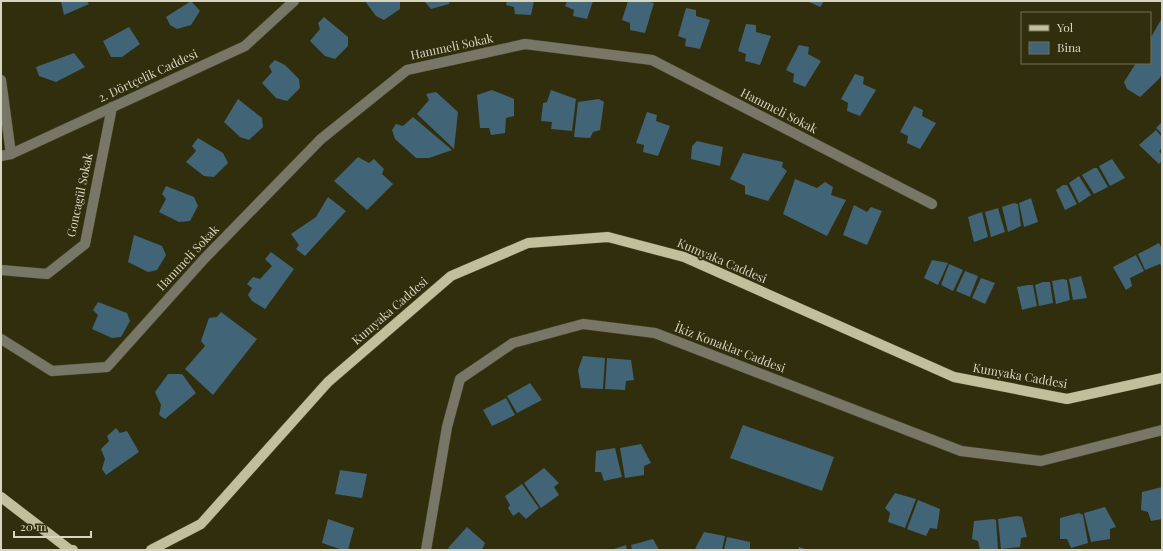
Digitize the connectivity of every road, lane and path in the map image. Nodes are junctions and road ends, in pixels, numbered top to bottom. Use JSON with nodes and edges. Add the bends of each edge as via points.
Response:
{"nodes":[{"id":1,"x":294,"y":1,"type":"edge"},
{"id":2,"x":1,"y":80,"type":"edge"},
{"id":3,"x":112,"y":107,"type":"junction"},
{"id":4,"x":6,"y":155,"type":"edge"},
{"id":5,"x":932,"y":204,"type":"dead end"},
{"id":6,"x":1,"y":270,"type":"edge"},
{"id":7,"x":1,"y":339,"type":"edge"},
{"id":8,"x":1162,"y":378,"type":"edge"},
{"id":9,"x":1162,"y":430,"type":"edge"},
{"id":10,"x":1,"y":497,"type":"edge"},
{"id":11,"x":73,"y":550,"type":"edge"},
{"id":12,"x":151,"y":550,"type":"edge"},
{"id":13,"x":426,"y":550,"type":"edge"}],
"edges":[{"from":1,"to":3,"type":"street","name":"2. Dörtçelik Caddesi","via":[[246,46]]},
{"from":2,"to":4,"type":"street"},
{"from":3,"to":4,"type":"street","name":"2. Dörtçelik Caddesi"},
{"from":3,"to":6,"type":"street","name":"Goncagül Sokak","via":[[85,244],[47,274]]},
{"from":5,"to":7,"type":"street","name":"Hanımeli Sokak","via":[[652,60],[525,44],[407,70],[321,139],[204,259],[107,367],[52,371]]},
{"from":8,"to":12,"type":"main road","name":"Kumyaka Caddesi","via":[[1068,399],[954,377],[684,257],[608,236],[528,244],[451,276],[328,382],[201,524]]},
{"from":9,"to":13,"type":"street","name":"İkiz Konaklar Caddesi","via":[[1041,461],[961,451],[655,333],[583,324],[513,343],[460,379],[447,427]]},
{"from":10,"to":11,"type":"main road"}]}
